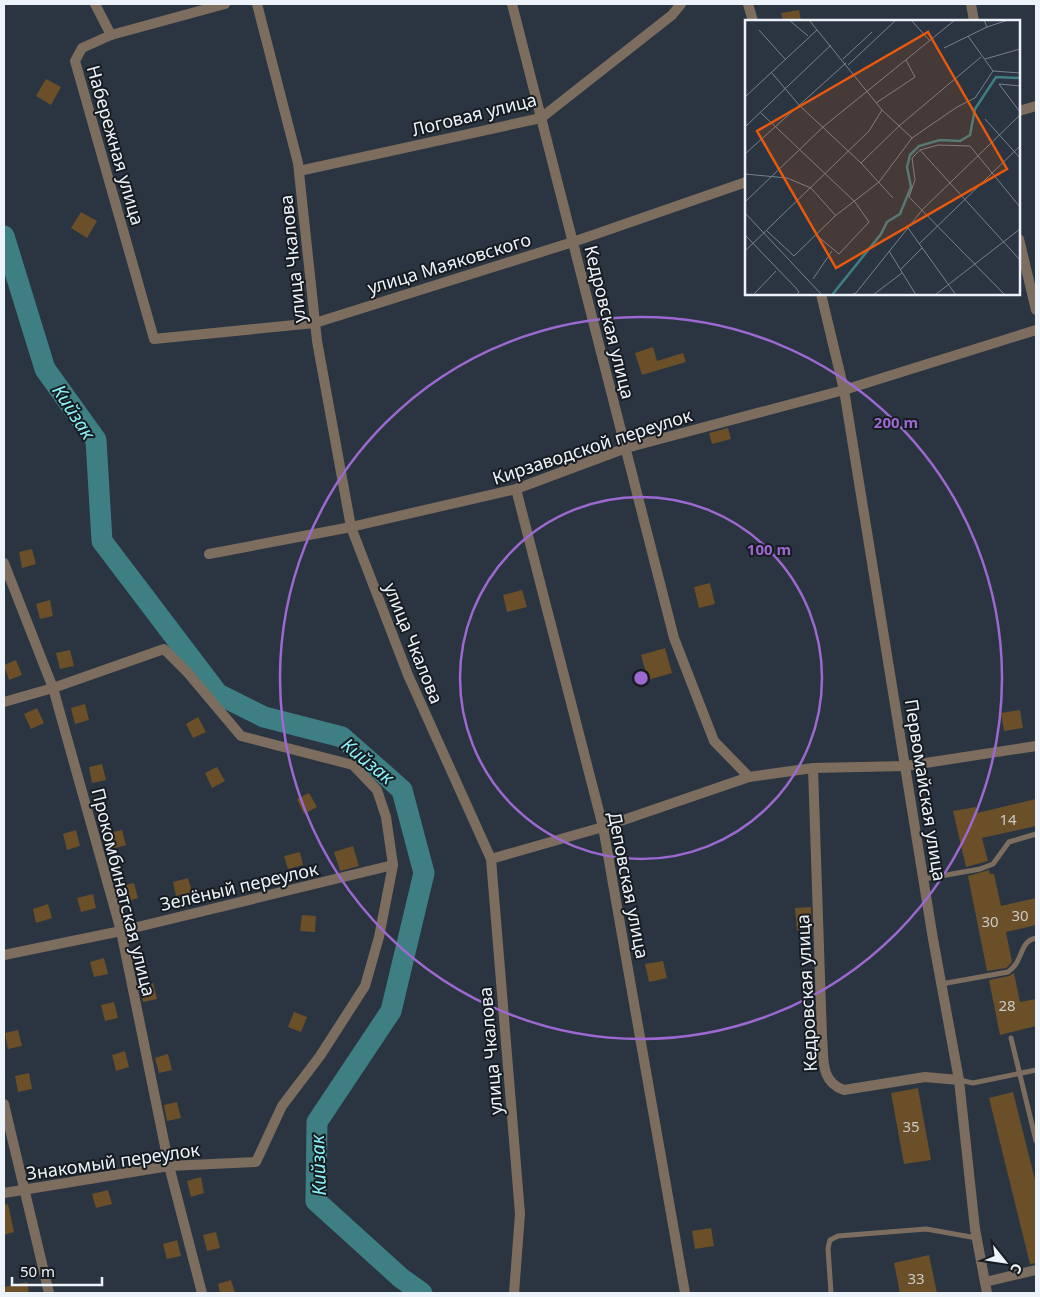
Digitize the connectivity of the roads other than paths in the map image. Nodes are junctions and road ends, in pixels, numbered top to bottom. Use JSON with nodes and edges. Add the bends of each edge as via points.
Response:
{"nodes":[{"id":1,"x":95,"y":4,"type":"edge"},
{"id":2,"x":225,"y":4,"type":"edge"},
{"id":3,"x":257,"y":4,"type":"edge"},
{"id":4,"x":512,"y":4,"type":"edge"},
{"id":5,"x":681,"y":4,"type":"edge"},
{"id":6,"x":748,"y":4,"type":"edge"},
{"id":7,"x":971,"y":4,"type":"edge"},
{"id":8,"x":753,"y":20,"type":"edge"},
{"id":9,"x":974,"y":20,"type":"edge"},
{"id":10,"x":112,"y":35,"type":"junction"},
{"id":11,"x":1036,"y":106,"type":"edge"},
{"id":12,"x":1020,"y":111,"type":"edge"},
{"id":13,"x":541,"y":118,"type":"junction"},
{"id":14,"x":299,"y":171,"type":"junction"},
{"id":15,"x":745,"y":182,"type":"edge"},
{"id":16,"x":573,"y":242,"type":"junction"},
{"id":17,"x":1020,"y":243,"type":"edge"},
{"id":18,"x":821,"y":295,"type":"edge"},
{"id":19,"x":1036,"y":310,"type":"edge"},
{"id":20,"x":315,"y":322,"type":"junction"},
{"id":21,"x":1036,"y":330,"type":"edge"},
{"id":22,"x":154,"y":339,"type":"joint"},
{"id":23,"x":844,"y":390,"type":"junction"},
{"id":24,"x":626,"y":448,"type":"junction"},
{"id":25,"x":516,"y":489,"type":"junction"},
{"id":26,"x":351,"y":527,"type":"junction"},
{"id":27,"x":209,"y":554,"type":"dead end"},
{"id":28,"x":4,"y":563,"type":"edge"},
{"id":29,"x":52,"y":688,"type":"junction"},
{"id":30,"x":4,"y":702,"type":"edge"},
{"id":31,"x":1036,"y":746,"type":"edge"},
{"id":32,"x":906,"y":766,"type":"junction"},
{"id":33,"x":813,"y":768,"type":"junction"},
{"id":34,"x":749,"y":777,"type":"junction"},
{"id":35,"x":604,"y":827,"type":"junction"},
{"id":36,"x":1036,"y":834,"type":"edge"},
{"id":37,"x":490,"y":859,"type":"junction"},
{"id":38,"x":394,"y":866,"type":"junction"},
{"id":39,"x":924,"y":879,"type":"junction"},
{"id":40,"x":121,"y":931,"type":"junction"},
{"id":41,"x":1036,"y":938,"type":"edge"},
{"id":42,"x":4,"y":955,"type":"edge"},
{"id":43,"x":942,"y":984,"type":"junction"},
{"id":44,"x":1011,"y":1038,"type":"dead end"},
{"id":45,"x":1036,"y":1070,"type":"edge"},
{"id":46,"x":1019,"y":1074,"type":"junction"},
{"id":47,"x":959,"y":1080,"type":"junction"},
{"id":48,"x":4,"y":1104,"type":"edge"},
{"id":49,"x":1034,"y":1126,"type":"edge"},
{"id":50,"x":1036,"y":1141,"type":"edge"},
{"id":51,"x":169,"y":1166,"type":"junction"},
{"id":52,"x":23,"y":1189,"type":"junction"},
{"id":53,"x":4,"y":1193,"type":"edge"},
{"id":54,"x":977,"y":1238,"type":"junction"},
{"id":55,"x":1036,"y":1270,"type":"edge"},
{"id":56,"x":985,"y":1282,"type":"junction"},
{"id":57,"x":49,"y":1293,"type":"edge"},
{"id":58,"x":202,"y":1293,"type":"edge"},
{"id":59,"x":514,"y":1293,"type":"edge"},
{"id":60,"x":685,"y":1293,"type":"edge"},
{"id":61,"x":831,"y":1293,"type":"edge"},
{"id":62,"x":987,"y":1293,"type":"edge"}],
"edges":[{"from":1,"to":10,"type":"street"},
{"from":2,"to":10,"type":"street","name":"Набережная улица"},
{"from":3,"to":14,"type":"street","name":"улица Чкалова"},
{"from":4,"to":13,"type":"street","name":"Кедровская улица"},
{"from":5,"to":13,"type":"street","name":"Логовая улица","via":[[672,15]]},
{"from":6,"to":8,"type":"street"},
{"from":7,"to":9,"type":"street"},
{"from":10,"to":22,"type":"street","name":"Набережная улица","via":[[82,48],[75,61]]},
{"from":11,"to":12,"type":"street"},
{"from":13,"to":14,"type":"street","name":"Логовая улица"},
{"from":13,"to":16,"type":"street","name":"Кедровская улица"},
{"from":14,"to":20,"type":"street","name":"улица Чкалова"},
{"from":15,"to":16,"type":"street","name":"улица Маяковского"},
{"from":16,"to":20,"type":"street","name":"улица Маяковского"},
{"from":16,"to":24,"type":"street","name":"Кедровская улица"},
{"from":17,"to":19,"type":"street"},
{"from":18,"to":23,"type":"street","name":"Первомайская улица"},
{"from":20,"to":22,"type":"street","name":"улица Маяковского"},
{"from":20,"to":26,"type":"street","name":"улица Чкалова"},
{"from":21,"to":23,"type":"street","name":"Кирзаводской переулок"},
{"from":23,"to":24,"type":"street","name":"Кирзаводской переулок"},
{"from":23,"to":32,"type":"street","name":"Первомайская улица"},
{"from":24,"to":25,"type":"street","name":"Кирзаводской переулок"},
{"from":24,"to":34,"type":"street","name":"Кедровская улица","via":[[674,638],[714,741]]},
{"from":25,"to":26,"type":"street","name":"Кирзаводской переулок"},
{"from":25,"to":35,"type":"street","name":"Деповская улица"},
{"from":26,"to":27,"type":"street","name":"Кирзаводской переулок"},
{"from":26,"to":37,"type":"street","name":"улица Чкалова","via":[[408,675]]},
{"from":28,"to":29,"type":"street","name":"Прокомбинатская улица"},
{"from":29,"to":30,"type":"street"},
{"from":29,"to":38,"type":"street","via":[[164,649],[241,736],[353,765],[376,790],[386,817]]},
{"from":29,"to":40,"type":"street","name":"Прокомбинатская улица"},
{"from":31,"to":32,"type":"street"},
{"from":32,"to":33,"type":"street"},
{"from":32,"to":39,"type":"street","name":"Первомайская улица"},
{"from":33,"to":34,"type":"street"},
{"from":33,"to":47,"type":"street","name":"Кедровская улица","via":[[826,1078],[844,1090],[926,1077]]},
{"from":34,"to":35,"type":"street"},
{"from":35,"to":37,"type":"street"},
{"from":35,"to":60,"type":"street","name":"Деповская улица"},
{"from":36,"to":39,"type":"lane","via":[[1009,842],[992,864],[980,869]]},
{"from":37,"to":59,"type":"street","name":"улица Чкалова","via":[[520,1214]]},
{"from":38,"to":40,"type":"street","name":"Зелёный переулок"},
{"from":38,"to":51,"type":"street","name":"Знакомый переулок","via":[[365,986],[320,1056],[282,1106],[256,1162]]},
{"from":39,"to":43,"type":"street","name":"Первомайская улица"},
{"from":40,"to":42,"type":"street","name":"Зелёный переулок"},
{"from":40,"to":51,"type":"street","name":"Прокомбинатская улица"},
{"from":41,"to":43,"type":"lane","via":[[1024,945],[1017,966],[1008,972]]},
{"from":43,"to":47,"type":"street","name":"Первомайская улица"},
{"from":44,"to":46,"type":"lane"},
{"from":45,"to":46,"type":"lane"},
{"from":46,"to":47,"type":"lane","via":[[973,1083]]},
{"from":46,"to":49,"type":"lane"},
{"from":47,"to":54,"type":"street","name":"Первомайская улица"},
{"from":48,"to":52,"type":"street"},
{"from":49,"to":50,"type":"lane"},
{"from":51,"to":52,"type":"street","name":"Знакомый переулок"},
{"from":51,"to":58,"type":"street","name":"Прокомбинатская улица"},
{"from":52,"to":53,"type":"street","name":"Знакомый переулок"},
{"from":52,"to":57,"type":"street"},
{"from":54,"to":56,"type":"street","name":"Первомайская улица"},
{"from":54,"to":61,"type":"lane","via":[[926,1229],[838,1236],[830,1240],[828,1248]]},
{"from":55,"to":56,"type":"street"},
{"from":56,"to":62,"type":"street","name":"Первомайская улица"}]}
